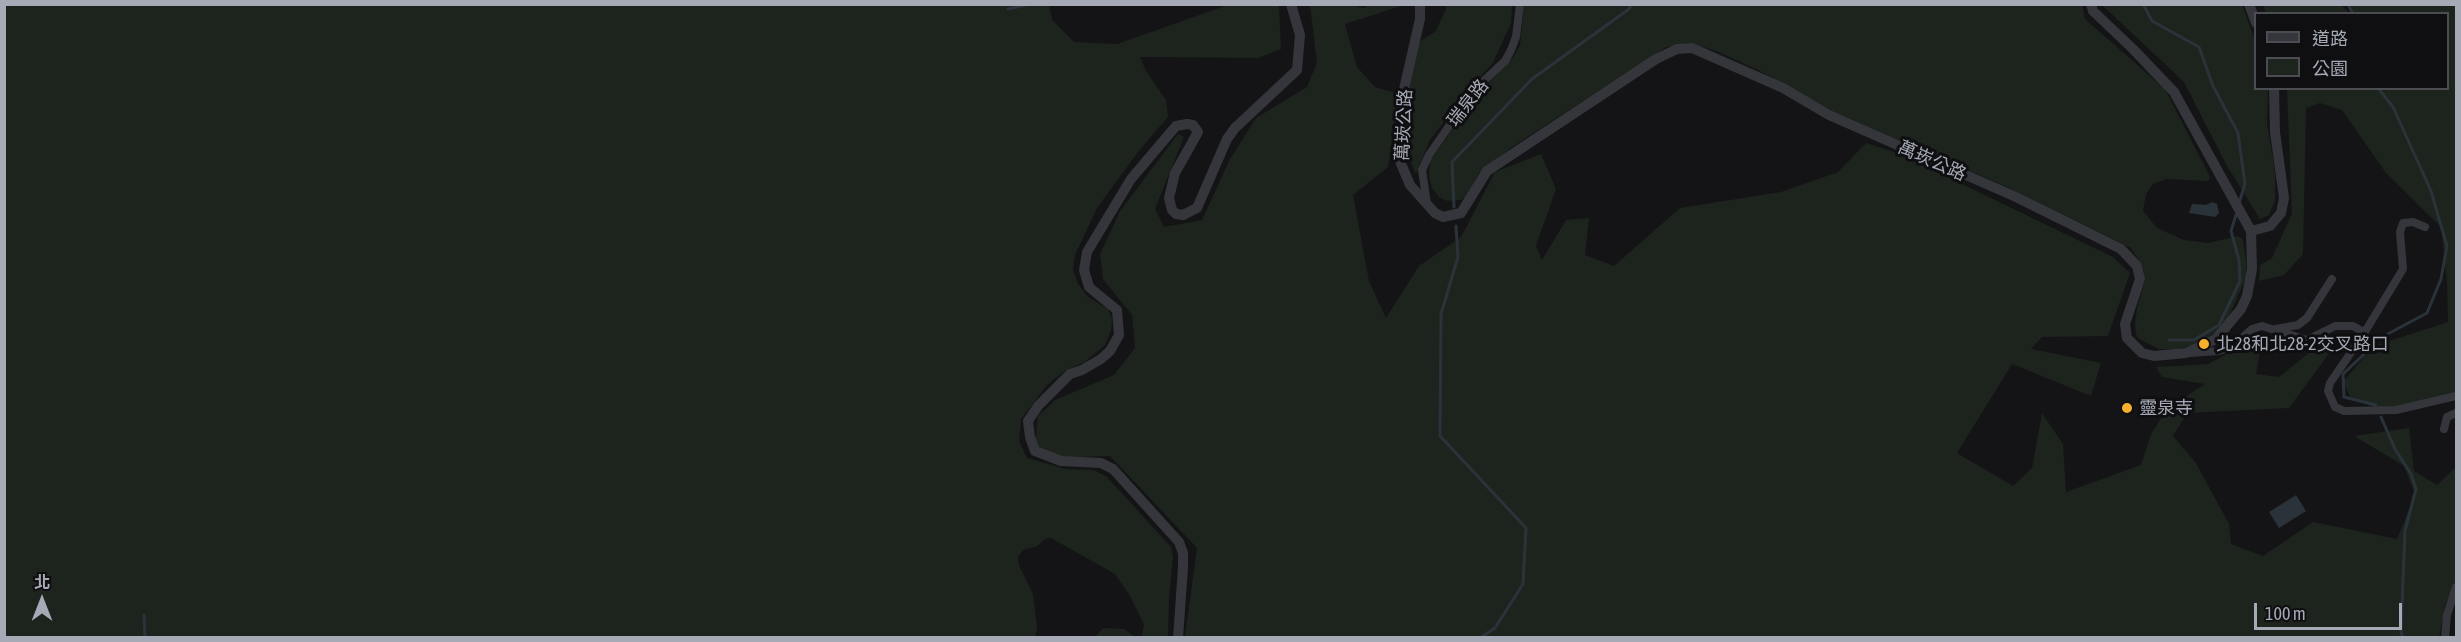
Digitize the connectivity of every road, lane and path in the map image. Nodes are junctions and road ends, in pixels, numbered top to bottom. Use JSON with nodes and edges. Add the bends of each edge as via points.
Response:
{"nodes":[{"id":1,"x":1291,"y":4,"type":"edge"},
{"id":2,"x":1420,"y":4,"type":"edge"},
{"id":3,"x":1520,"y":4,"type":"edge"},
{"id":4,"x":2091,"y":4,"type":"edge"},
{"id":5,"x":2274,"y":90,"type":"edge"},
{"id":6,"x":1427,"y":204,"type":"junction"},
{"id":7,"x":2425,"y":227,"type":"dead end"},
{"id":8,"x":2251,"y":231,"type":"junction"},
{"id":9,"x":2332,"y":279,"type":"dead end"},
{"id":10,"x":2276,"y":329,"type":"junction"},
{"id":11,"x":2363,"y":335,"type":"junction"},
{"id":12,"x":2186,"y":353,"type":"junction"},
{"id":13,"x":2457,"y":396,"type":"edge"},
{"id":14,"x":2457,"y":413,"type":"edge"},
{"id":15,"x":2444,"y":429,"type":"dead end"},
{"id":16,"x":2457,"y":587,"type":"edge"},
{"id":17,"x":1178,"y":638,"type":"edge"},
{"id":18,"x":2445,"y":638,"type":"edge"}],
"edges":[{"from":1,"to":17,"type":"street","via":[[1300,35],[1297,70],[1235,128],[1197,208],[1183,215],[1176,213],[1169,198],[1175,173],[1198,132],[1193,125],[1176,126],[1131,179],[1088,252],[1084,270],[1089,287],[1117,310],[1119,335],[1110,351],[1070,374],[1028,421],[1035,450],[1061,461],[1101,463],[1113,469],[1179,542],[1183,567]]},
{"from":2,"to":6,"type":"street","name":"萬崁公路","via":[[1404,89],[1405,122],[1399,159],[1410,185]]},
{"from":3,"to":6,"type":"street","name":"瑞泉路","via":[[1516,37],[1504,62],[1474,90],[1425,162],[1422,170]]},
{"from":4,"to":8,"type":"street","name":"萬崁公路","via":[[2093,11],[2174,92]]},
{"from":5,"to":8,"type":"street","via":[[2284,198],[2281,213],[2270,226]]},
{"from":6,"to":12,"type":"street","name":"萬崁公路","via":[[1443,217],[1461,213],[1487,171],[1656,59],[1677,49],[1692,48],[2121,249],[2137,266],[2140,279],[2125,324],[2127,338],[2142,353]]},
{"from":7,"to":11,"type":"street","via":[[2403,223],[2403,269]]},
{"from":8,"to":12,"type":"street","name":"萬崁公路","via":[[2252,269],[2241,309],[2216,339]]},
{"from":9,"to":10,"type":"street","via":[[2307,318],[2298,325]]},
{"from":10,"to":11,"type":"street","via":[[2307,340],[2335,327],[2353,326]]},
{"from":10,"to":12,"type":"street","via":[[2252,329],[2232,347],[2219,351]]},
{"from":11,"to":13,"type":"street","via":[[2330,383],[2328,392],[2335,407],[2344,411],[2396,410]]},
{"from":14,"to":15,"type":"street","via":[[2447,417]]},
{"from":16,"to":18,"type":"street","via":[[2447,615]]}]}
